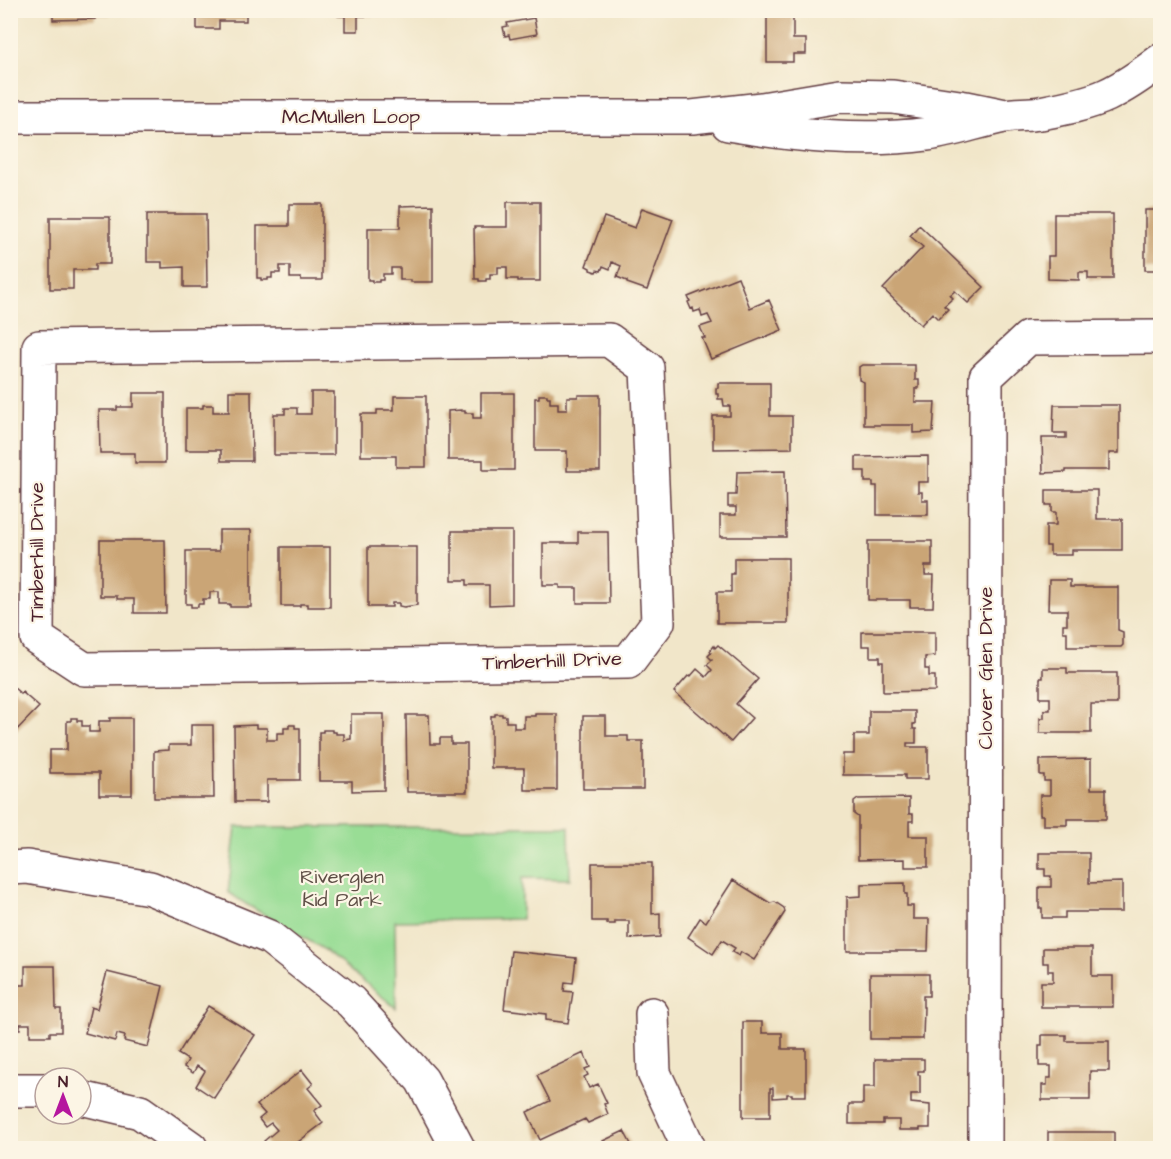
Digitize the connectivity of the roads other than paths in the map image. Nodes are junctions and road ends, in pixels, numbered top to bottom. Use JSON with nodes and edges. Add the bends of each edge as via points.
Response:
{"nodes":[{"id":1,"x":1161,"y":61,"type":"edge"},
{"id":2,"x":1005,"y":116,"type":"junction"},
{"id":3,"x":10,"y":117,"type":"edge"},
{"id":4,"x":692,"y":117,"type":"junction"},
{"id":5,"x":1161,"y":337,"type":"edge"},
{"id":6,"x":25,"y":347,"type":"edge"},
{"id":7,"x":10,"y":868,"type":"edge"},
{"id":8,"x":651,"y":1014,"type":"dead end"},
{"id":9,"x":10,"y":1090,"type":"edge"},
{"id":10,"x":33,"y":1090,"type":"edge"},
{"id":11,"x":93,"y":1101,"type":"edge"},
{"id":12,"x":191,"y":1149,"type":"edge"},
{"id":13,"x":458,"y":1149,"type":"edge"},
{"id":14,"x":689,"y":1149,"type":"edge"},
{"id":15,"x":985,"y":1149,"type":"edge"}],
"edges":[{"from":1,"to":2,"type":"street","name":"McMullen Loop","via":[[1105,96],[1039,113]]},
{"from":2,"to":4,"type":"street","name":"McMullen Loop","via":[[893,98],[840,96]]},
{"from":2,"to":4,"type":"street","name":"McMullen Loop","via":[[929,134],[850,139]]},
{"from":3,"to":4,"type":"street","name":"McMullen Loop"},
{"from":5,"to":15,"type":"street","name":"Clover Glen Drive","via":[[1028,338],[986,377]]},
{"from":6,"to":6,"type":"street","name":"Timberhill Drive","via":[[609,340],[647,368],[658,622],[628,662],[84,669],[37,638]]},
{"from":7,"to":13,"type":"street","via":[[27,867],[150,888],[269,937],[351,1002],[422,1080]]},
{"from":8,"to":14,"type":"street","via":[[654,1073]]},
{"from":9,"to":10,"type":"street"},
{"from":11,"to":12,"type":"street","via":[[140,1112]]}]}
